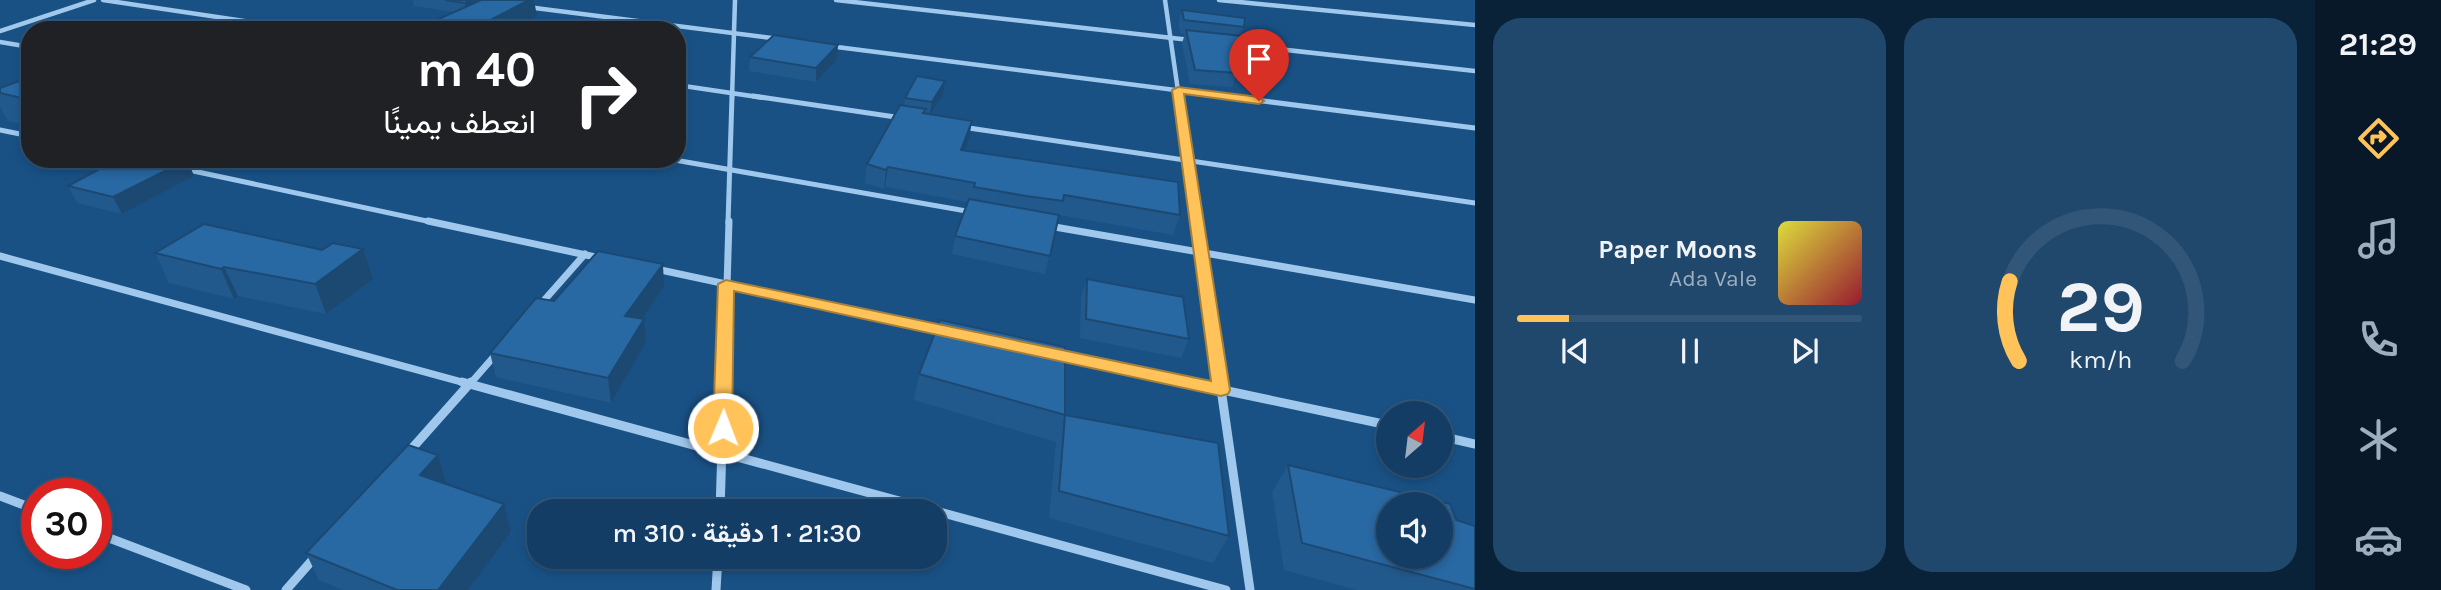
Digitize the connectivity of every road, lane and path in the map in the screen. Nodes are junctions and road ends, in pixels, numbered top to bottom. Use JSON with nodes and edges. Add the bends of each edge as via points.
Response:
{"nodes":[{"id":1,"x":93,"y":0,"type":"edge"},
{"id":2,"x":103,"y":0,"type":"edge"},
{"id":3,"x":735,"y":0,"type":"edge"},
{"id":4,"x":836,"y":0,"type":"edge"},
{"id":5,"x":1165,"y":0,"type":"edge"},
{"id":6,"x":1219,"y":0,"type":"edge"},
{"id":7,"x":526,"y":7,"type":"edge"},
{"id":8,"x":30,"y":21,"type":"edge"},
{"id":9,"x":244,"y":21,"type":"edge"},
{"id":10,"x":634,"y":21,"type":"edge"},
{"id":11,"x":21,"y":24,"type":"edge"},
{"id":12,"x":1475,"y":25,"type":"edge"},
{"id":13,"x":686,"y":28,"type":"edge"},
{"id":14,"x":0,"y":31,"type":"edge"},
{"id":15,"x":734,"y":34,"type":"junction"},
{"id":16,"x":1170,"y":37,"type":"junction"},
{"id":17,"x":1197,"y":40,"type":"edge"},
{"id":18,"x":789,"y":41,"type":"edge"},
{"id":19,"x":0,"y":42,"type":"edge"},
{"id":20,"x":1225,"y":43,"type":"edge"},
{"id":21,"x":816,"y":44,"type":"edge"},
{"id":22,"x":21,"y":46,"type":"edge"},
{"id":23,"x":1475,"y":71,"type":"edge"},
{"id":24,"x":686,"y":86,"type":"edge"},
{"id":25,"x":1178,"y":90,"type":"junction"},
{"id":26,"x":732,"y":93,"type":"junction"},
{"id":27,"x":905,"y":118,"type":"edge"},
{"id":28,"x":958,"y":127,"type":"edge"},
{"id":29,"x":1475,"y":128,"type":"edge"},
{"id":30,"x":0,"y":130,"type":"edge"},
{"id":31,"x":21,"y":134,"type":"edge"},
{"id":32,"x":1188,"y":160,"type":"junction"},
{"id":33,"x":686,"y":162,"type":"edge"},
{"id":34,"x":179,"y":168,"type":"edge"},
{"id":35,"x":729,"y":170,"type":"junction"},
{"id":36,"x":1475,"y":203,"type":"edge"},
{"id":37,"x":985,"y":215,"type":"edge"},
{"id":38,"x":1039,"y":224,"type":"edge"},
{"id":39,"x":1201,"y":252,"type":"junction"},
{"id":40,"x":585,"y":254,"type":"junction"},
{"id":41,"x":0,"y":256,"type":"edge"},
{"id":42,"x":611,"y":260,"type":"edge"},
{"id":43,"x":649,"y":268,"type":"edge"},
{"id":44,"x":726,"y":284,"type":"junction"},
{"id":45,"x":1475,"y":300,"type":"edge"},
{"id":46,"x":532,"y":314,"type":"edge"},
{"id":47,"x":954,"y":333,"type":"edge"},
{"id":48,"x":505,"y":344,"type":"edge"},
{"id":49,"x":1048,"y":353,"type":"edge"},
{"id":50,"x":470,"y":384,"type":"junction"},
{"id":51,"x":1221,"y":390,"type":"junction"},
{"id":52,"x":1376,"y":422,"type":"edge"},
{"id":53,"x":1453,"y":439,"type":"edge"},
{"id":54,"x":1475,"y":444,"type":"edge"},
{"id":55,"x":722,"y":453,"type":"junction"},
{"id":56,"x":396,"y":466,"type":"edge"},
{"id":57,"x":0,"y":496,"type":"edge"},
{"id":58,"x":720,"y":499,"type":"edge"},
{"id":59,"x":21,"y":504,"type":"edge"},
{"id":60,"x":112,"y":539,"type":"edge"},
{"id":61,"x":322,"y":549,"type":"edge"},
{"id":62,"x":717,"y":569,"type":"edge"},
{"id":63,"x":246,"y":590,"type":"edge"},
{"id":64,"x":286,"y":590,"type":"edge"},
{"id":65,"x":716,"y":590,"type":"edge"},
{"id":66,"x":1226,"y":590,"type":"edge"},
{"id":67,"x":1250,"y":590,"type":"edge"}],
"edges":[{"from":1,"to":8,"type":"street"},
{"from":2,"to":9,"type":"street"},
{"from":3,"to":15,"type":"street"},
{"from":4,"to":16,"type":"street"},
{"from":5,"to":16,"type":"street"},
{"from":6,"to":12,"type":"street"},
{"from":7,"to":10,"type":"street"},
{"from":11,"to":14,"type":"street"},
{"from":13,"to":15,"type":"street"},
{"from":15,"to":18,"type":"street"},
{"from":15,"to":26,"type":"street"},
{"from":16,"to":17,"type":"street"},
{"from":16,"to":25,"type":"street"},
{"from":19,"to":22,"type":"street"},
{"from":20,"to":23,"type":"street"},
{"from":21,"to":25,"type":"street"},
{"from":24,"to":26,"type":"street"},
{"from":25,"to":29,"type":"street"},
{"from":25,"to":32,"type":"street"},
{"from":26,"to":27,"type":"street"},
{"from":26,"to":35,"type":"street"},
{"from":28,"to":32,"type":"street"},
{"from":30,"to":31,"type":"street"},
{"from":32,"to":36,"type":"street"},
{"from":32,"to":39,"type":"street"},
{"from":33,"to":35,"type":"street"},
{"from":34,"to":40,"type":"street"},
{"from":35,"to":37,"type":"street"},
{"from":35,"to":44,"type":"street"},
{"from":38,"to":39,"type":"street"},
{"from":39,"to":45,"type":"street"},
{"from":39,"to":51,"type":"street"},
{"from":40,"to":42,"type":"street"},
{"from":40,"to":46,"type":"street"},
{"from":41,"to":50,"type":"street"},
{"from":43,"to":44,"type":"street"},
{"from":44,"to":47,"type":"street"},
{"from":44,"to":55,"type":"street"},
{"from":48,"to":50,"type":"street"},
{"from":49,"to":51,"type":"street"},
{"from":50,"to":55,"type":"street"},
{"from":50,"to":56,"type":"street"},
{"from":51,"to":52,"type":"street"},
{"from":51,"to":67,"type":"street"},
{"from":53,"to":54,"type":"street"},
{"from":55,"to":58,"type":"street"},
{"from":55,"to":66,"type":"street"},
{"from":57,"to":59,"type":"street"},
{"from":60,"to":63,"type":"street"},
{"from":61,"to":64,"type":"street"},
{"from":62,"to":65,"type":"street"}]}
